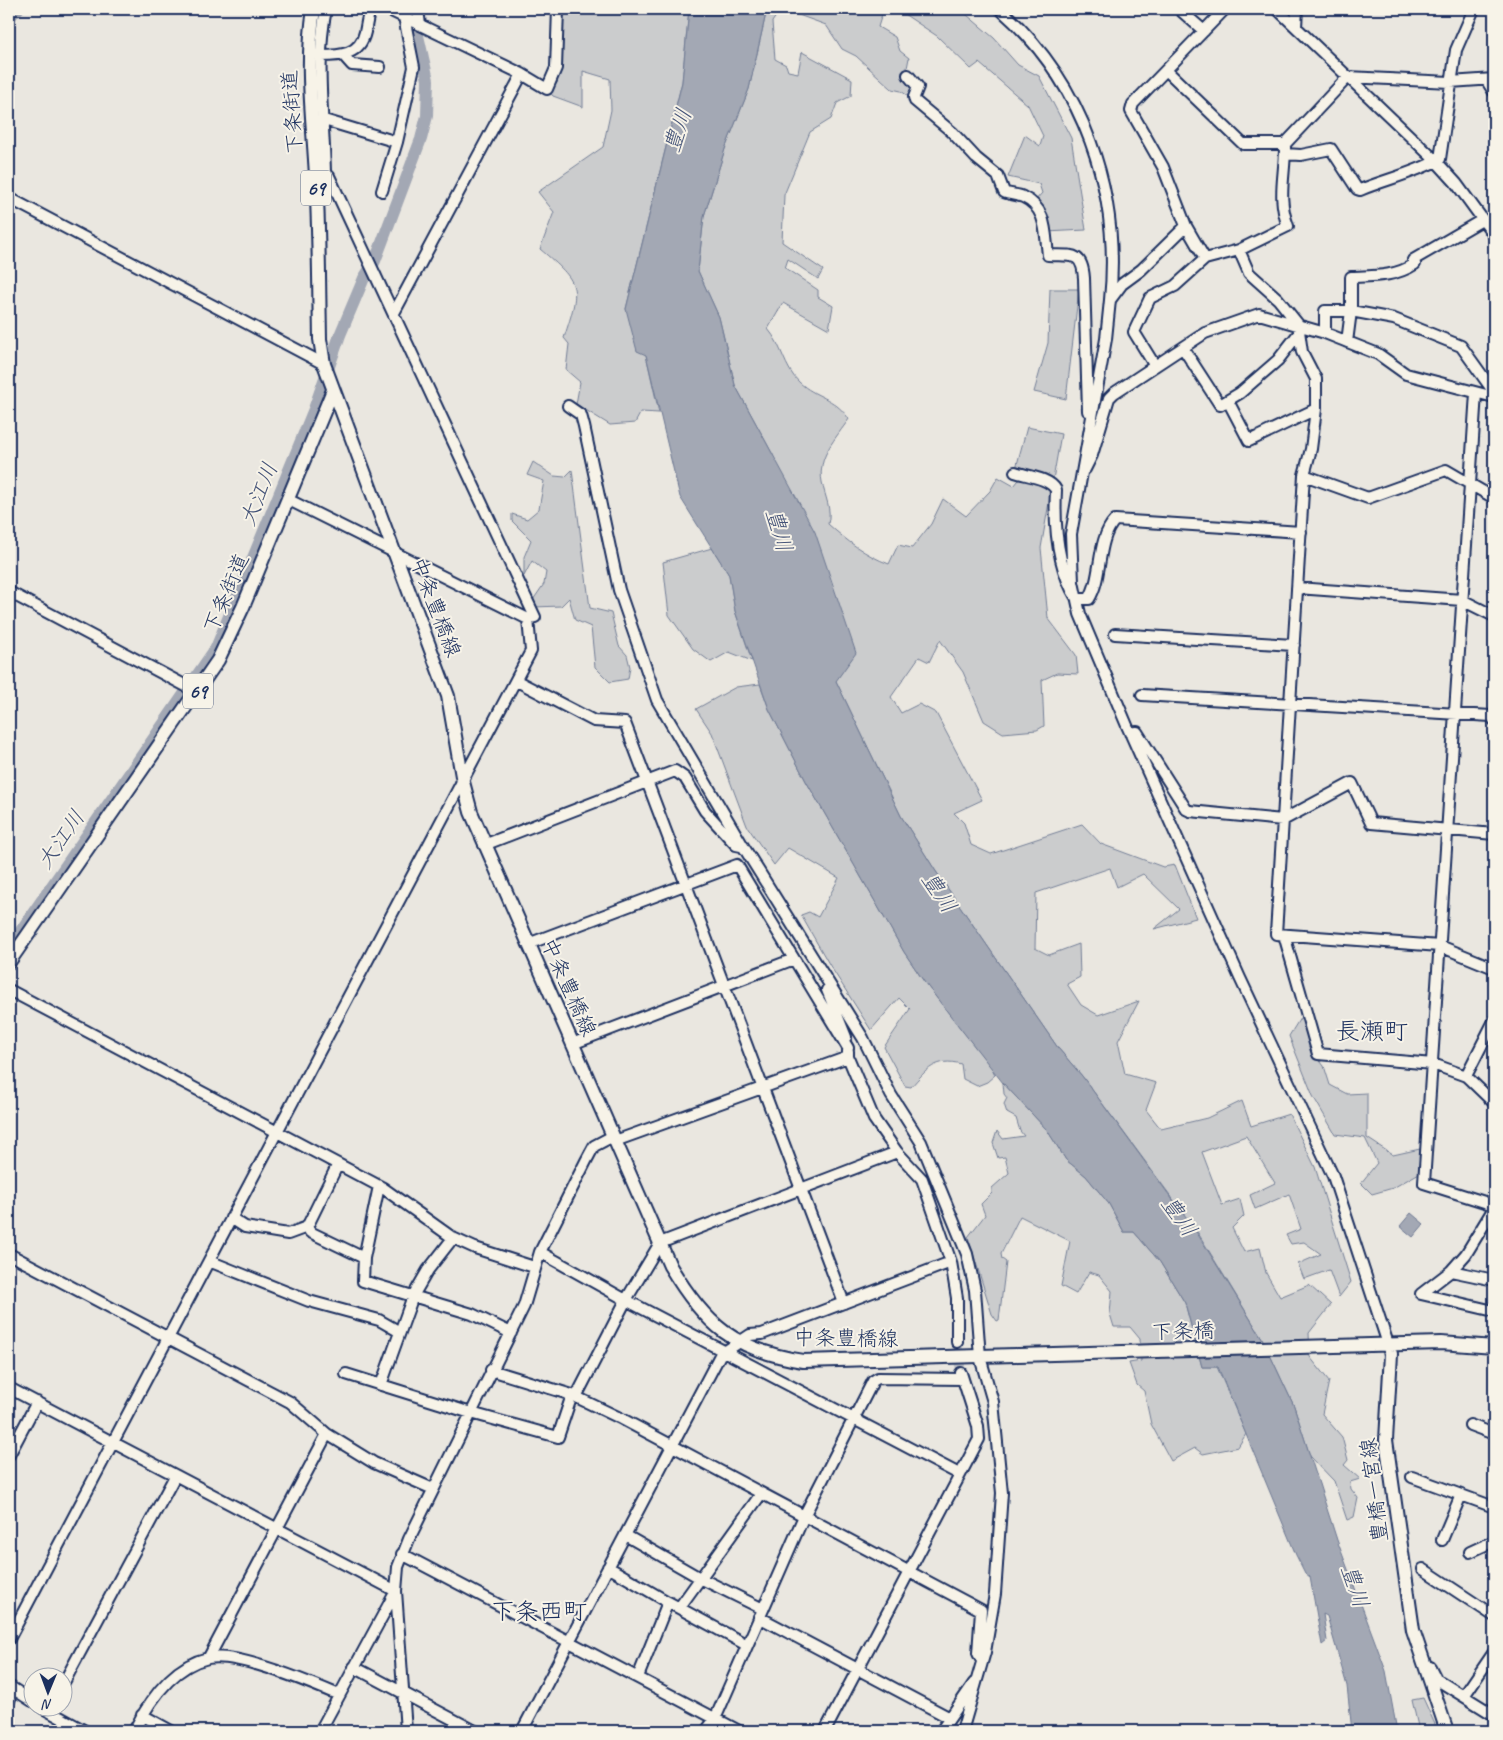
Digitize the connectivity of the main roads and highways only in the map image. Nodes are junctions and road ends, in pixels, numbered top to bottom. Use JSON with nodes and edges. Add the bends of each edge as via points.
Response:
{"nodes":[{"id":1,"x":314,"y":9,"type":"edge"},
{"id":2,"x":331,"y":387,"type":"junction"},
{"id":3,"x":9,"y":962,"type":"edge"},
{"id":4,"x":1388,"y":1344,"type":"junction"},
{"id":5,"x":1494,"y":1347,"type":"edge"},
{"id":6,"x":980,"y":1357,"type":"joint"},
{"id":7,"x":1447,"y":1731,"type":"edge"}],
"edges":[{"from":1,"to":2,"type":"main road","name":"下条街道","number":"69","via":[[308,60],[320,124],[320,339]]},
{"from":2,"to":3,"type":"main road","name":"下条街道","number":"69","via":[[243,607],[218,660],[191,690]]},
{"from":2,"to":6,"type":"main road","name":"中条豊橋線","via":[[448,696],[462,782],[471,812],[670,1266],[688,1297],[704,1316],[738,1341],[760,1351],[803,1361]]},
{"from":4,"to":5,"type":"main road"},
{"from":4,"to":6,"type":"main road","name":"下条橋"},
{"from":4,"to":7,"type":"main road","name":"豊橋一宮線","via":[[1391,1354],[1386,1440],[1413,1630]]}]}
